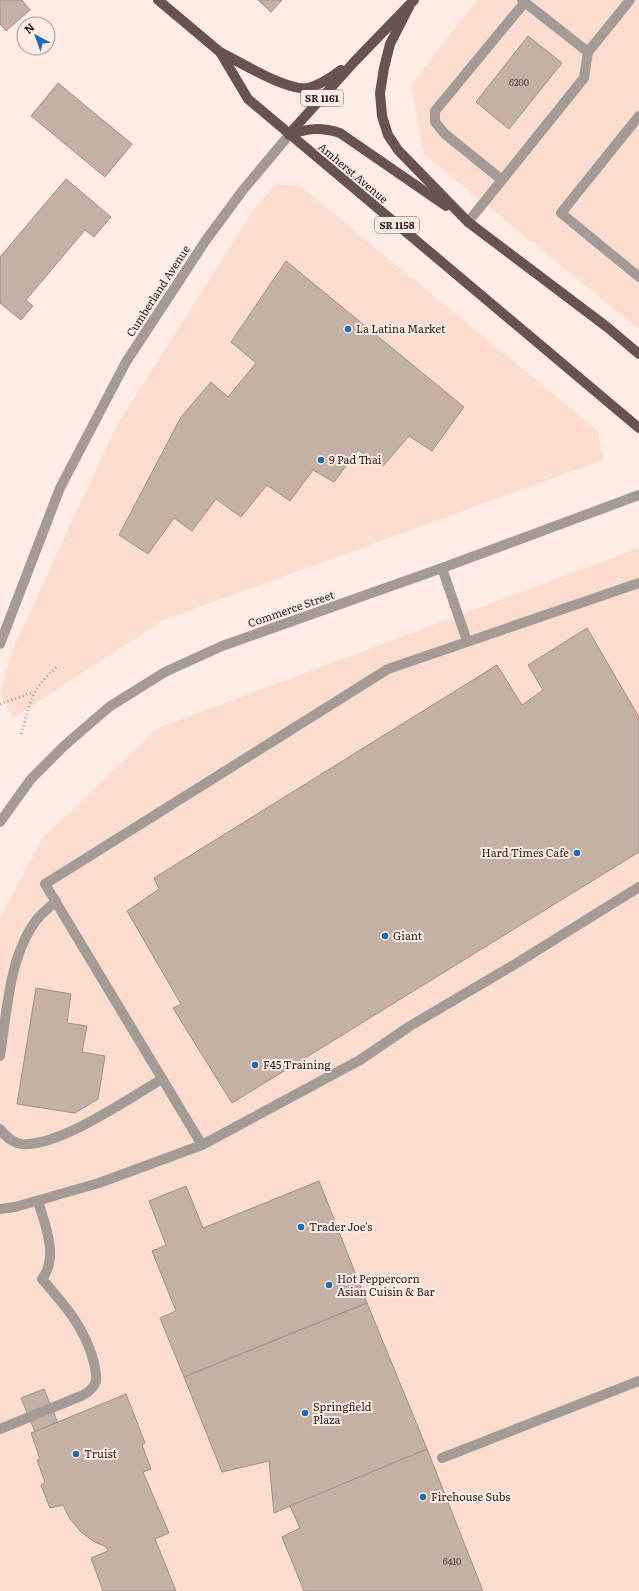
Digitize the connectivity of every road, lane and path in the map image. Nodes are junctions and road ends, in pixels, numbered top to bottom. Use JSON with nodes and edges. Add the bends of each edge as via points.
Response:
{"nodes":[{"id":1,"x":158,"y":0,"type":"edge"},
{"id":2,"x":630,"y":0,"type":"edge"},
{"id":3,"x":524,"y":1,"type":"edge"},
{"id":4,"x":412,"y":3,"type":"edge"},
{"id":5,"x":220,"y":52,"type":"junction"},
{"id":6,"x":588,"y":52,"type":"junction"},
{"id":7,"x":355,"y":61,"type":"junction"},
{"id":8,"x":639,"y":116,"type":"edge"},
{"id":9,"x":289,"y":135,"type":"junction"},
{"id":10,"x":502,"y":180,"type":"junction"},
{"id":11,"x":468,"y":222,"type":"junction"},
{"id":12,"x":639,"y":277,"type":"edge"},
{"id":13,"x":639,"y":354,"type":"edge"},
{"id":14,"x":639,"y":428,"type":"edge"},
{"id":15,"x":639,"y":495,"type":"edge"},
{"id":16,"x":442,"y":568,"type":"junction"},
{"id":17,"x":639,"y":583,"type":"edge"},
{"id":18,"x":467,"y":641,"type":"junction"},
{"id":19,"x":0,"y":644,"type":"edge"},
{"id":20,"x":57,"y":666,"type":"dead end"},
{"id":21,"x":34,"y":692,"type":"junction"},
{"id":22,"x":0,"y":704,"type":"edge"},
{"id":23,"x":21,"y":734,"type":"dead end"},
{"id":24,"x":0,"y":822,"type":"edge"},
{"id":25,"x":639,"y":887,"type":"edge"},
{"id":26,"x":56,"y":901,"type":"junction"},
{"id":27,"x":0,"y":1056,"type":"edge"},
{"id":28,"x":162,"y":1079,"type":"junction"},
{"id":29,"x":0,"y":1129,"type":"edge"},
{"id":30,"x":202,"y":1145,"type":"junction"},
{"id":31,"x":38,"y":1201,"type":"junction"},
{"id":32,"x":0,"y":1209,"type":"edge"},
{"id":33,"x":639,"y":1381,"type":"edge"},
{"id":34,"x":0,"y":1429,"type":"edge"},
{"id":35,"x":442,"y":1458,"type":"dead end"}],
"edges":[{"from":1,"to":5,"type":"main road","name":"Amherst Avenue","number":"SR 1158"},
{"from":2,"to":6,"type":"street"},
{"from":3,"to":6,"type":"street"},
{"from":3,"to":10,"type":"street","via":[[435,111],[435,122],[445,134]]},
{"from":4,"to":7,"type":"main road","name":"Cumberland Avenue","number":"SR 1161"},
{"from":4,"to":11,"type":"main road","via":[[390,44],[380,94],[382,116],[388,135],[398,150]]},
{"from":5,"to":7,"type":"main road","via":[[293,88],[309,88]]},
{"from":5,"to":9,"type":"main road","name":"Amherst Avenue","number":"SR 1158","via":[[248,99]]},
{"from":6,"to":10,"type":"street","via":[[584,78]]},
{"from":7,"to":9,"type":"main road","name":"Cumberland Avenue","number":"SR 1161"},
{"from":8,"to":12,"type":"street","via":[[561,213]]},
{"from":9,"to":11,"type":"main road","via":[[317,128],[340,133]]},
{"from":9,"to":14,"type":"main road","name":"Amherst Avenue","number":"SR 1158"},
{"from":9,"to":19,"type":"street","name":"Cumberland Avenue","number":"SR 1161","via":[[206,240],[126,362],[60,488]]},
{"from":10,"to":11,"type":"street"},
{"from":11,"to":13,"type":"main road"},
{"from":15,"to":16,"type":"street","name":"Commerce Street"},
{"from":16,"to":18,"type":"street"},
{"from":16,"to":24,"type":"street","name":"Commerce Street","via":[[222,646],[166,672],[109,707],[64,746],[31,779]]},
{"from":17,"to":18,"type":"street"},
{"from":18,"to":26,"type":"street","via":[[388,669],[45,884]]},
{"from":20,"to":21,"type":"path"},
{"from":21,"to":22,"type":"path"},
{"from":21,"to":23,"type":"path"},
{"from":25,"to":30,"type":"street","via":[[410,1026],[360,1060]]},
{"from":26,"to":27,"type":"street","via":[[38,919],[23,945],[12,980]]},
{"from":26,"to":28,"type":"street"},
{"from":28,"to":29,"type":"street","via":[[107,1113],[40,1143],[21,1144],[5,1137]]},
{"from":28,"to":30,"type":"street"},
{"from":30,"to":31,"type":"street","via":[[99,1184]]},
{"from":31,"to":32,"type":"street"},
{"from":31,"to":34,"type":"street","via":[[50,1245],[48,1271],[42,1279],[75,1318],[85,1335],[96,1373],[96,1382],[90,1391],[81,1396]]},
{"from":33,"to":35,"type":"street"}]}
